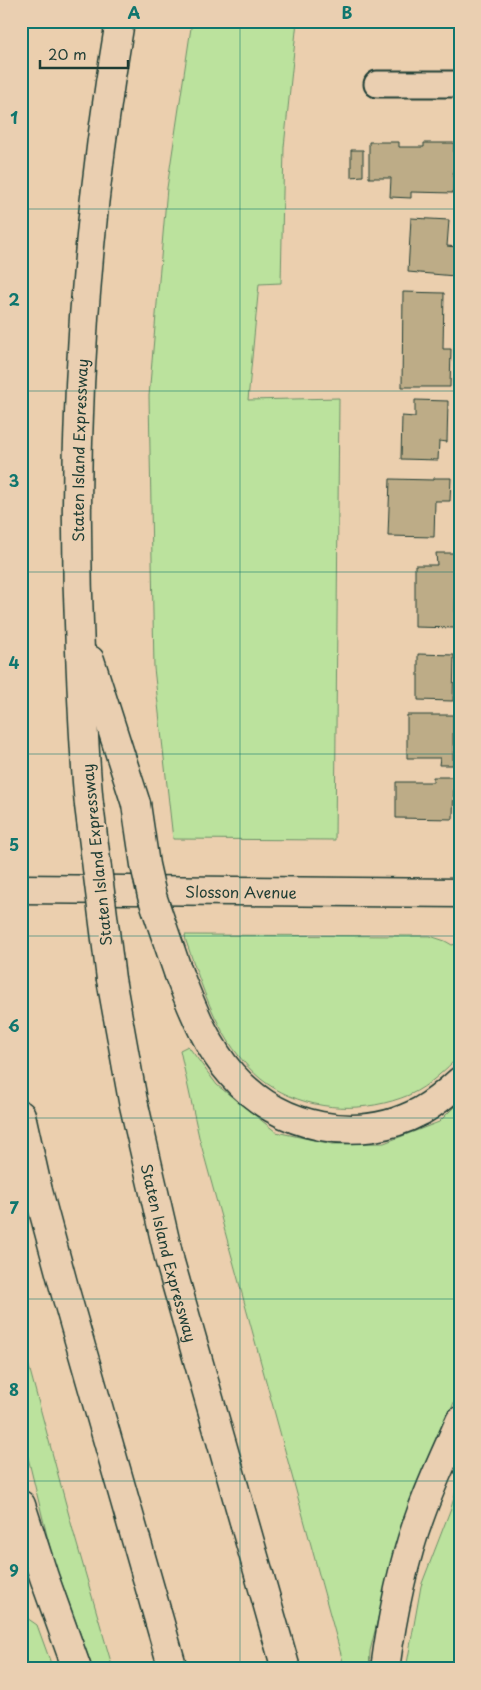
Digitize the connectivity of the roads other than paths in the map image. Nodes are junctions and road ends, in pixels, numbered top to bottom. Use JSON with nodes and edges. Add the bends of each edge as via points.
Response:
{"nodes":[{"id":1,"x":120,"y":21,"type":"edge"},
{"id":2,"x":377,"y":84,"type":"dead end"},
{"id":3,"x":460,"y":84,"type":"edge"},
{"id":4,"x":78,"y":626,"type":"junction"},
{"id":5,"x":21,"y":889,"type":"edge"},
{"id":6,"x":460,"y":893,"type":"edge"},
{"id":7,"x":460,"y":1081,"type":"edge"},
{"id":8,"x":21,"y":1115,"type":"edge"},
{"id":9,"x":460,"y":1421,"type":"edge"},
{"id":10,"x":21,"y":1505,"type":"edge"},
{"id":11,"x":76,"y":1669,"type":"edge"},
{"id":12,"x":173,"y":1669,"type":"edge"},
{"id":13,"x":286,"y":1669,"type":"edge"},
{"id":14,"x":385,"y":1669,"type":"edge"}],
"edges":[{"from":1,"to":4,"type":"main road","name":"Staten Island Expressway","via":[[93,205],[84,310],[76,469]]},
{"from":2,"to":3,"type":"street"},
{"from":4,"to":7,"type":"main road","bridge":true,"via":[[136,804],[152,896],[179,976],[206,1037],[232,1075],[259,1101],[293,1119],[337,1130],[386,1125],[422,1111]]},
{"from":4,"to":13,"type":"main road","name":"Staten Island Expressway","bridge":true,"via":[[89,805],[110,979],[133,1101],[170,1262]]},
{"from":5,"to":6,"type":"main road","name":"Slosson Avenue"},
{"from":8,"to":12,"type":"main road","via":[[62,1282]]},
{"from":9,"to":14,"type":"main road","via":[[422,1509],[409,1549],[393,1614]]},
{"from":10,"to":11,"type":"main road"}]}
